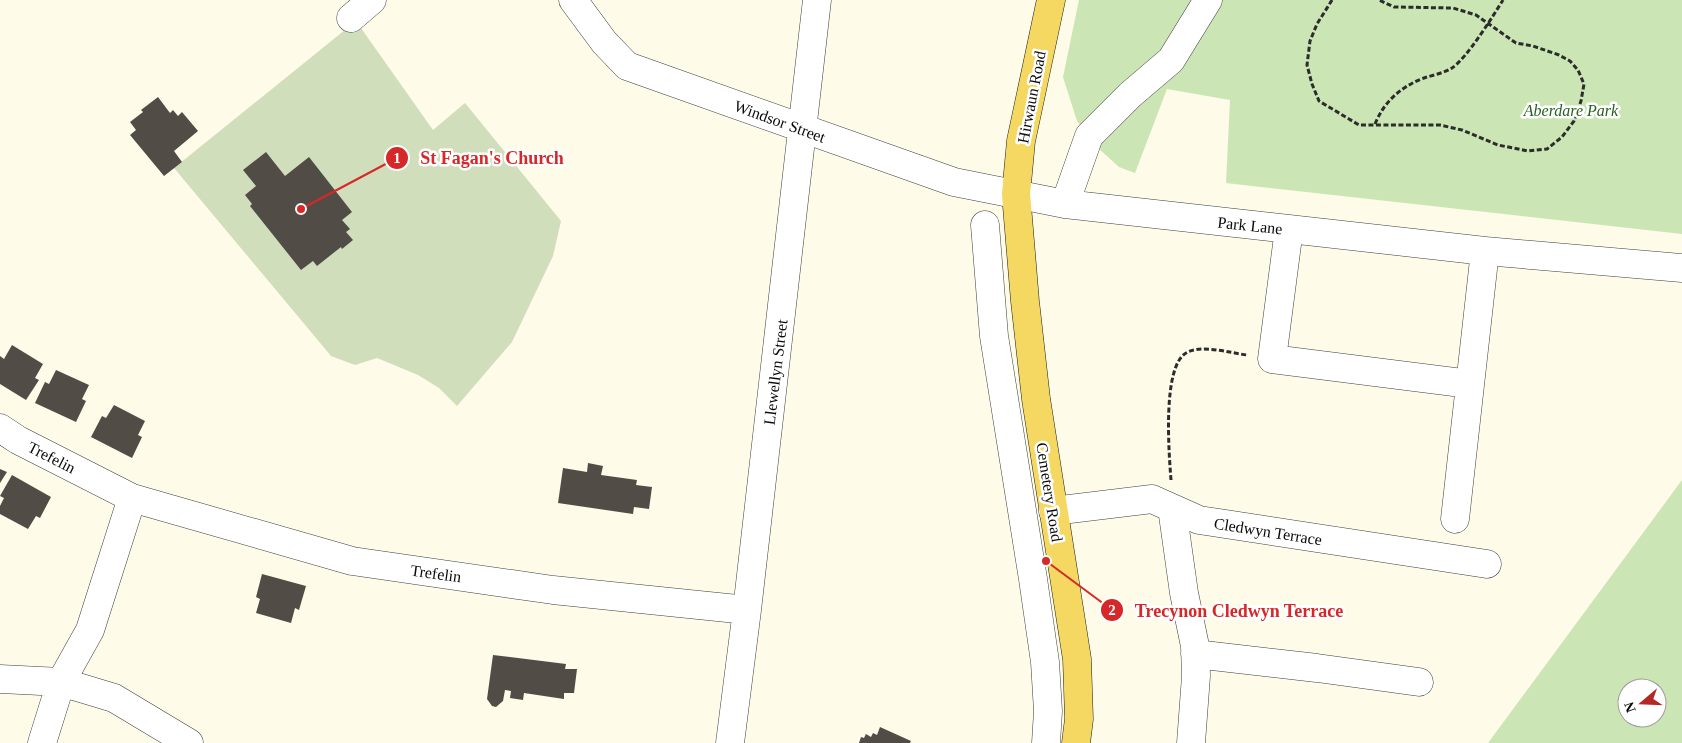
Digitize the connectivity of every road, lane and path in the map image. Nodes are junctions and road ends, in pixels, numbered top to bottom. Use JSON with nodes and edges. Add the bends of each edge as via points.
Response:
{"nodes":[{"id":1,"x":372,"y":0,"type":"edge"},
{"id":2,"x":573,"y":0,"type":"edge"},
{"id":3,"x":817,"y":0,"type":"edge"},
{"id":4,"x":1051,"y":0,"type":"edge"},
{"id":5,"x":1208,"y":0,"type":"edge"},
{"id":6,"x":1332,"y":0,"type":"edge"},
{"id":7,"x":1379,"y":0,"type":"edge"},
{"id":8,"x":1503,"y":0,"type":"edge"},
{"id":9,"x":350,"y":18,"type":"dead end"},
{"id":10,"x":1488,"y":23,"type":"junction"},
{"id":11,"x":1375,"y":124,"type":"junction"},
{"id":12,"x":802,"y":129,"type":"junction"},
{"id":13,"x":1016,"y":194,"type":"junction"},
{"id":14,"x":1065,"y":204,"type":"junction"},
{"id":15,"x":985,"y":226,"type":"dead end"},
{"id":16,"x":1289,"y":229,"type":"junction"},
{"id":17,"x":1485,"y":251,"type":"junction"},
{"id":18,"x":1682,"y":268,"type":"edge"},
{"id":19,"x":1025,"y":301,"type":"junction"},
{"id":20,"x":992,"y":308,"type":"junction"},
{"id":21,"x":1272,"y":359,"type":"junction"},
{"id":22,"x":1470,"y":384,"type":"junction"},
{"id":23,"x":0,"y":428,"type":"edge"},
{"id":24,"x":132,"y":498,"type":"junction"},
{"id":25,"x":1172,"y":508,"type":"junction"},
{"id":26,"x":1053,"y":511,"type":"junction"},
{"id":27,"x":1455,"y":519,"type":"dead end"},
{"id":28,"x":1486,"y":564,"type":"dead end"},
{"id":29,"x":747,"y":610,"type":"junction"},
{"id":30,"x":1195,"y":654,"type":"junction"},
{"id":31,"x":0,"y":679,"type":"edge"},
{"id":32,"x":62,"y":682,"type":"junction"},
{"id":33,"x":1419,"y":682,"type":"dead end"},
{"id":34,"x":42,"y":743,"type":"edge"},
{"id":35,"x":189,"y":743,"type":"edge"},
{"id":36,"x":730,"y":743,"type":"edge"},
{"id":37,"x":1046,"y":743,"type":"edge"},
{"id":38,"x":1076,"y":743,"type":"edge"},
{"id":39,"x":1191,"y":743,"type":"edge"}],
"edges":[{"from":1,"to":9,"type":"street"},
{"from":2,"to":12,"type":"street","name":"Windsor Street","via":[[604,42],[627,66]]},
{"from":3,"to":12,"type":"street","name":"Llewellyn Street"},
{"from":4,"to":13,"type":"main road","name":"Hirwaun Road","via":[[1021,141]]},
{"from":5,"to":14,"type":"street","via":[[1171,60],[1089,136]]},
{"from":6,"to":11,"type":"path","via":[[1310,41],[1307,65],[1312,84],[1319,101],[1360,125]]},
{"from":7,"to":10,"type":"path","via":[[1394,7],[1453,8],[1476,15]]},
{"from":8,"to":10,"type":"path"},
{"from":10,"to":11,"type":"path","via":[[1454,67],[1418,80],[1391,97]]},
{"from":10,"to":11,"type":"path","via":[[1516,43],[1560,55],[1578,70],[1584,84],[1581,101],[1574,120],[1562,137],[1547,149],[1528,151],[1440,125]]},
{"from":12,"to":13,"type":"street","name":"Windsor Street","via":[[954,182]]},
{"from":12,"to":29,"type":"street","name":"Llewellyn Street"},
{"from":13,"to":14,"type":"street","name":"Park Lane"},
{"from":13,"to":19,"type":"main road","name":"Cemetery Road"},
{"from":14,"to":16,"type":"street","name":"Park Lane"},
{"from":15,"to":20,"type":"street","name":"Cemetery Road"},
{"from":16,"to":17,"type":"street","name":"Park Lane"},
{"from":16,"to":21,"type":"street"},
{"from":17,"to":18,"type":"street","name":"Park Lane"},
{"from":17,"to":22,"type":"street"},
{"from":19,"to":20,"type":"street"},
{"from":19,"to":26,"type":"main road","name":"Cemetery Road"},
{"from":20,"to":37,"type":"street","name":"Cemetery Road","via":[[1034,579],[1048,711]]},
{"from":21,"to":22,"type":"street"},
{"from":21,"to":25,"type":"path","via":[[1204,349],[1192,350],[1180,358],[1172,379],[1168,430]]},
{"from":22,"to":27,"type":"street"},
{"from":23,"to":24,"type":"street","name":"Trefelin"},
{"from":24,"to":29,"type":"street","name":"Trefelin","via":[[352,562],[554,590]]},
{"from":24,"to":32,"type":"street","via":[[90,630]]},
{"from":25,"to":26,"type":"street","name":"Cledwyn Terrace","via":[[1152,499]]},
{"from":25,"to":28,"type":"street","name":"Cledwyn Terrace","via":[[1200,520]]},
{"from":25,"to":30,"type":"street"},
{"from":26,"to":38,"type":"main road","name":"Cemetery Road","via":[[1077,659],[1079,719]]},
{"from":29,"to":36,"type":"street","name":"Llewellyn Street"},
{"from":30,"to":33,"type":"street"},
{"from":30,"to":39,"type":"street"},
{"from":31,"to":32,"type":"street"},
{"from":32,"to":34,"type":"street"},
{"from":32,"to":35,"type":"street","via":[[114,698]]}]}
